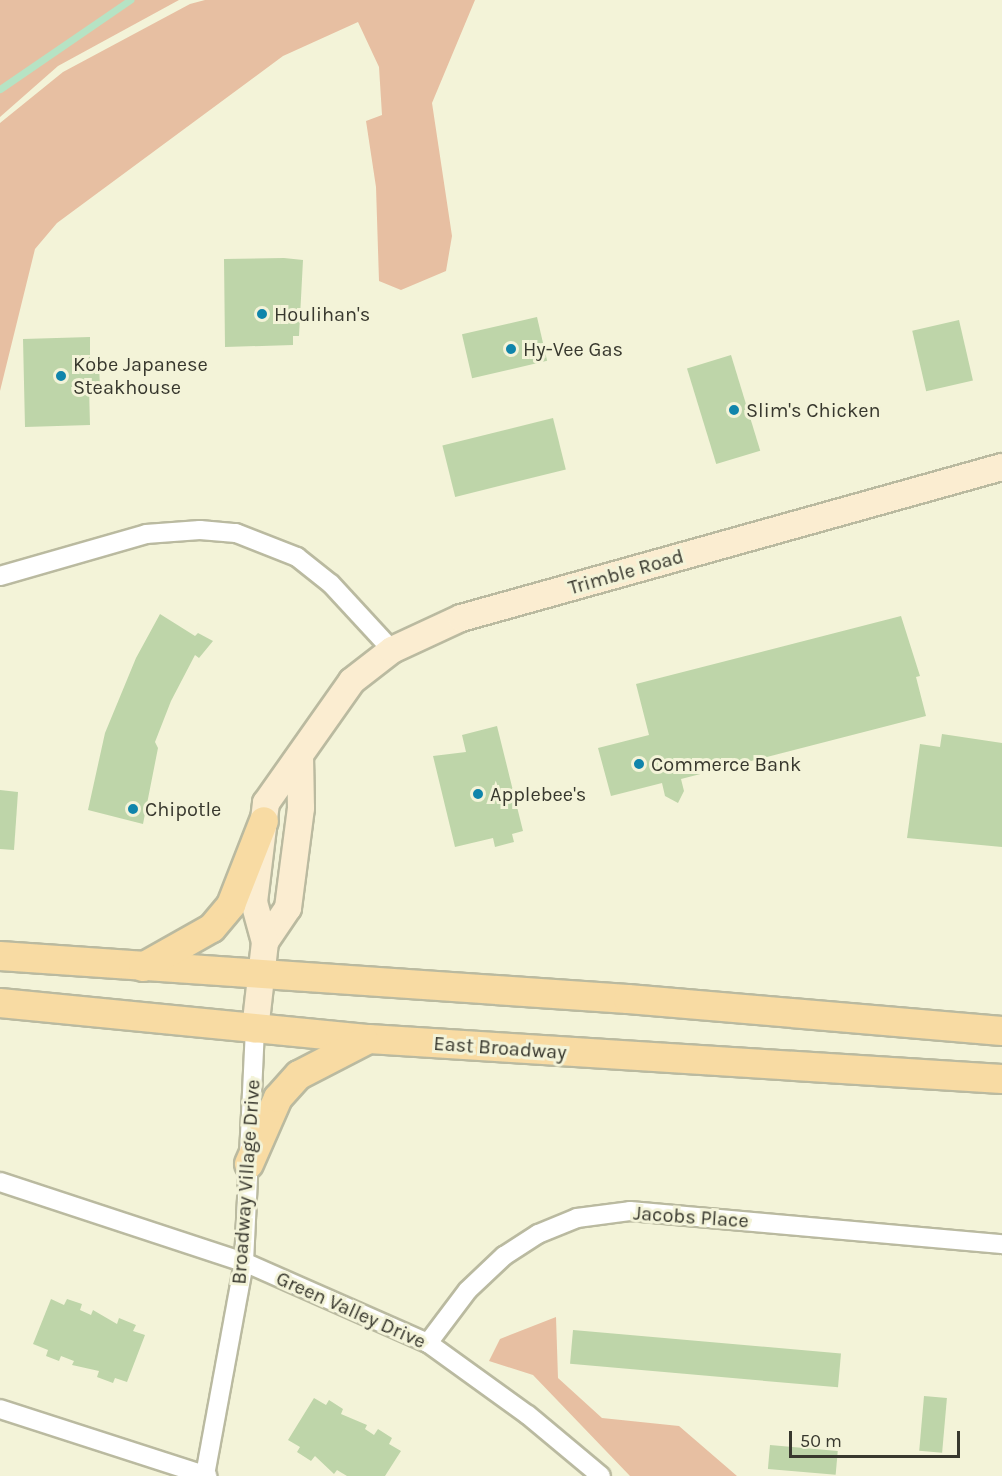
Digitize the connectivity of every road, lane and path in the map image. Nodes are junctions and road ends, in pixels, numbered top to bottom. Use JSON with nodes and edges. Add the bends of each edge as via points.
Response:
{"nodes":[{"id":1,"x":1002,"y":467,"type":"edge"},
{"id":2,"x":0,"y":576,"type":"edge"},
{"id":3,"x":392,"y":650,"type":"junction"},
{"id":4,"x":300,"y":758,"type":"junction"},
{"id":5,"x":264,"y":821,"type":"junction"},
{"id":6,"x":265,"y":942,"type":"junction"},
{"id":7,"x":0,"y":956,"type":"edge"},
{"id":8,"x":143,"y":967,"type":"junction"},
{"id":9,"x":261,"y":976,"type":"junction"},
{"id":10,"x":0,"y":1003,"type":"edge"},
{"id":11,"x":255,"y":1030,"type":"junction"},
{"id":12,"x":1002,"y":1031,"type":"edge"},
{"id":13,"x":369,"y":1039,"type":"junction"},
{"id":14,"x":1002,"y":1079,"type":"edge"},
{"id":15,"x":249,"y":1164,"type":"junction"},
{"id":16,"x":0,"y":1182,"type":"edge"},
{"id":17,"x":1002,"y":1244,"type":"edge"},
{"id":18,"x":244,"y":1263,"type":"junction"},
{"id":19,"x":428,"y":1342,"type":"junction"},
{"id":20,"x":0,"y":1408,"type":"edge"},
{"id":21,"x":206,"y":1475,"type":"edge"},
{"id":22,"x":601,"y":1476,"type":"edge"}],
"edges":[{"from":1,"to":3,"type":"street","name":"Trimble Road","via":[[461,618]]},
{"from":2,"to":3,"type":"street","via":[[146,534],[200,530],[236,533],[297,557],[331,584]]},
{"from":3,"to":4,"type":"street","name":"Trimble Road","via":[[352,681]]},
{"from":4,"to":5,"type":"street","name":"Trimble Road","via":[[266,803]]},
{"from":4,"to":6,"type":"street","name":"Trimble Road","via":[[301,808],[288,908]]},
{"from":5,"to":6,"type":"street","name":"Trimble Road","via":[[254,902]]},
{"from":5,"to":8,"type":"main road","via":[[231,905],[212,928]]},
{"from":6,"to":9,"type":"street","name":"Trimble Road"},
{"from":7,"to":8,"type":"main road"},
{"from":8,"to":9,"type":"main road"},
{"from":9,"to":11,"type":"street","name":"Trimble Road"},
{"from":9,"to":12,"type":"main road","via":[[628,999]]},
{"from":10,"to":11,"type":"main road","name":"East Broadway"},
{"from":11,"to":13,"type":"main road","name":"East Broadway"},
{"from":11,"to":15,"type":"street","name":"Broadway Village Drive"},
{"from":13,"to":14,"type":"main road","name":"East Broadway"},
{"from":13,"to":15,"type":"main road","via":[[299,1075],[278,1098]]},
{"from":15,"to":18,"type":"street","name":"Broadway Village Drive"},
{"from":16,"to":18,"type":"street","name":"Green Valley Drive"},
{"from":17,"to":19,"type":"street","name":"Jacobs Place","via":[[630,1211],[577,1218],[538,1234],[504,1256],[468,1290]]},
{"from":18,"to":19,"type":"street","name":"Green Valley Drive"},
{"from":18,"to":21,"type":"street","name":"Broadway Village Drive"},
{"from":19,"to":22,"type":"street","name":"Green Valley Drive","via":[[528,1414]]},
{"from":20,"to":21,"type":"street","name":"Broadway Village Drive"}]}
